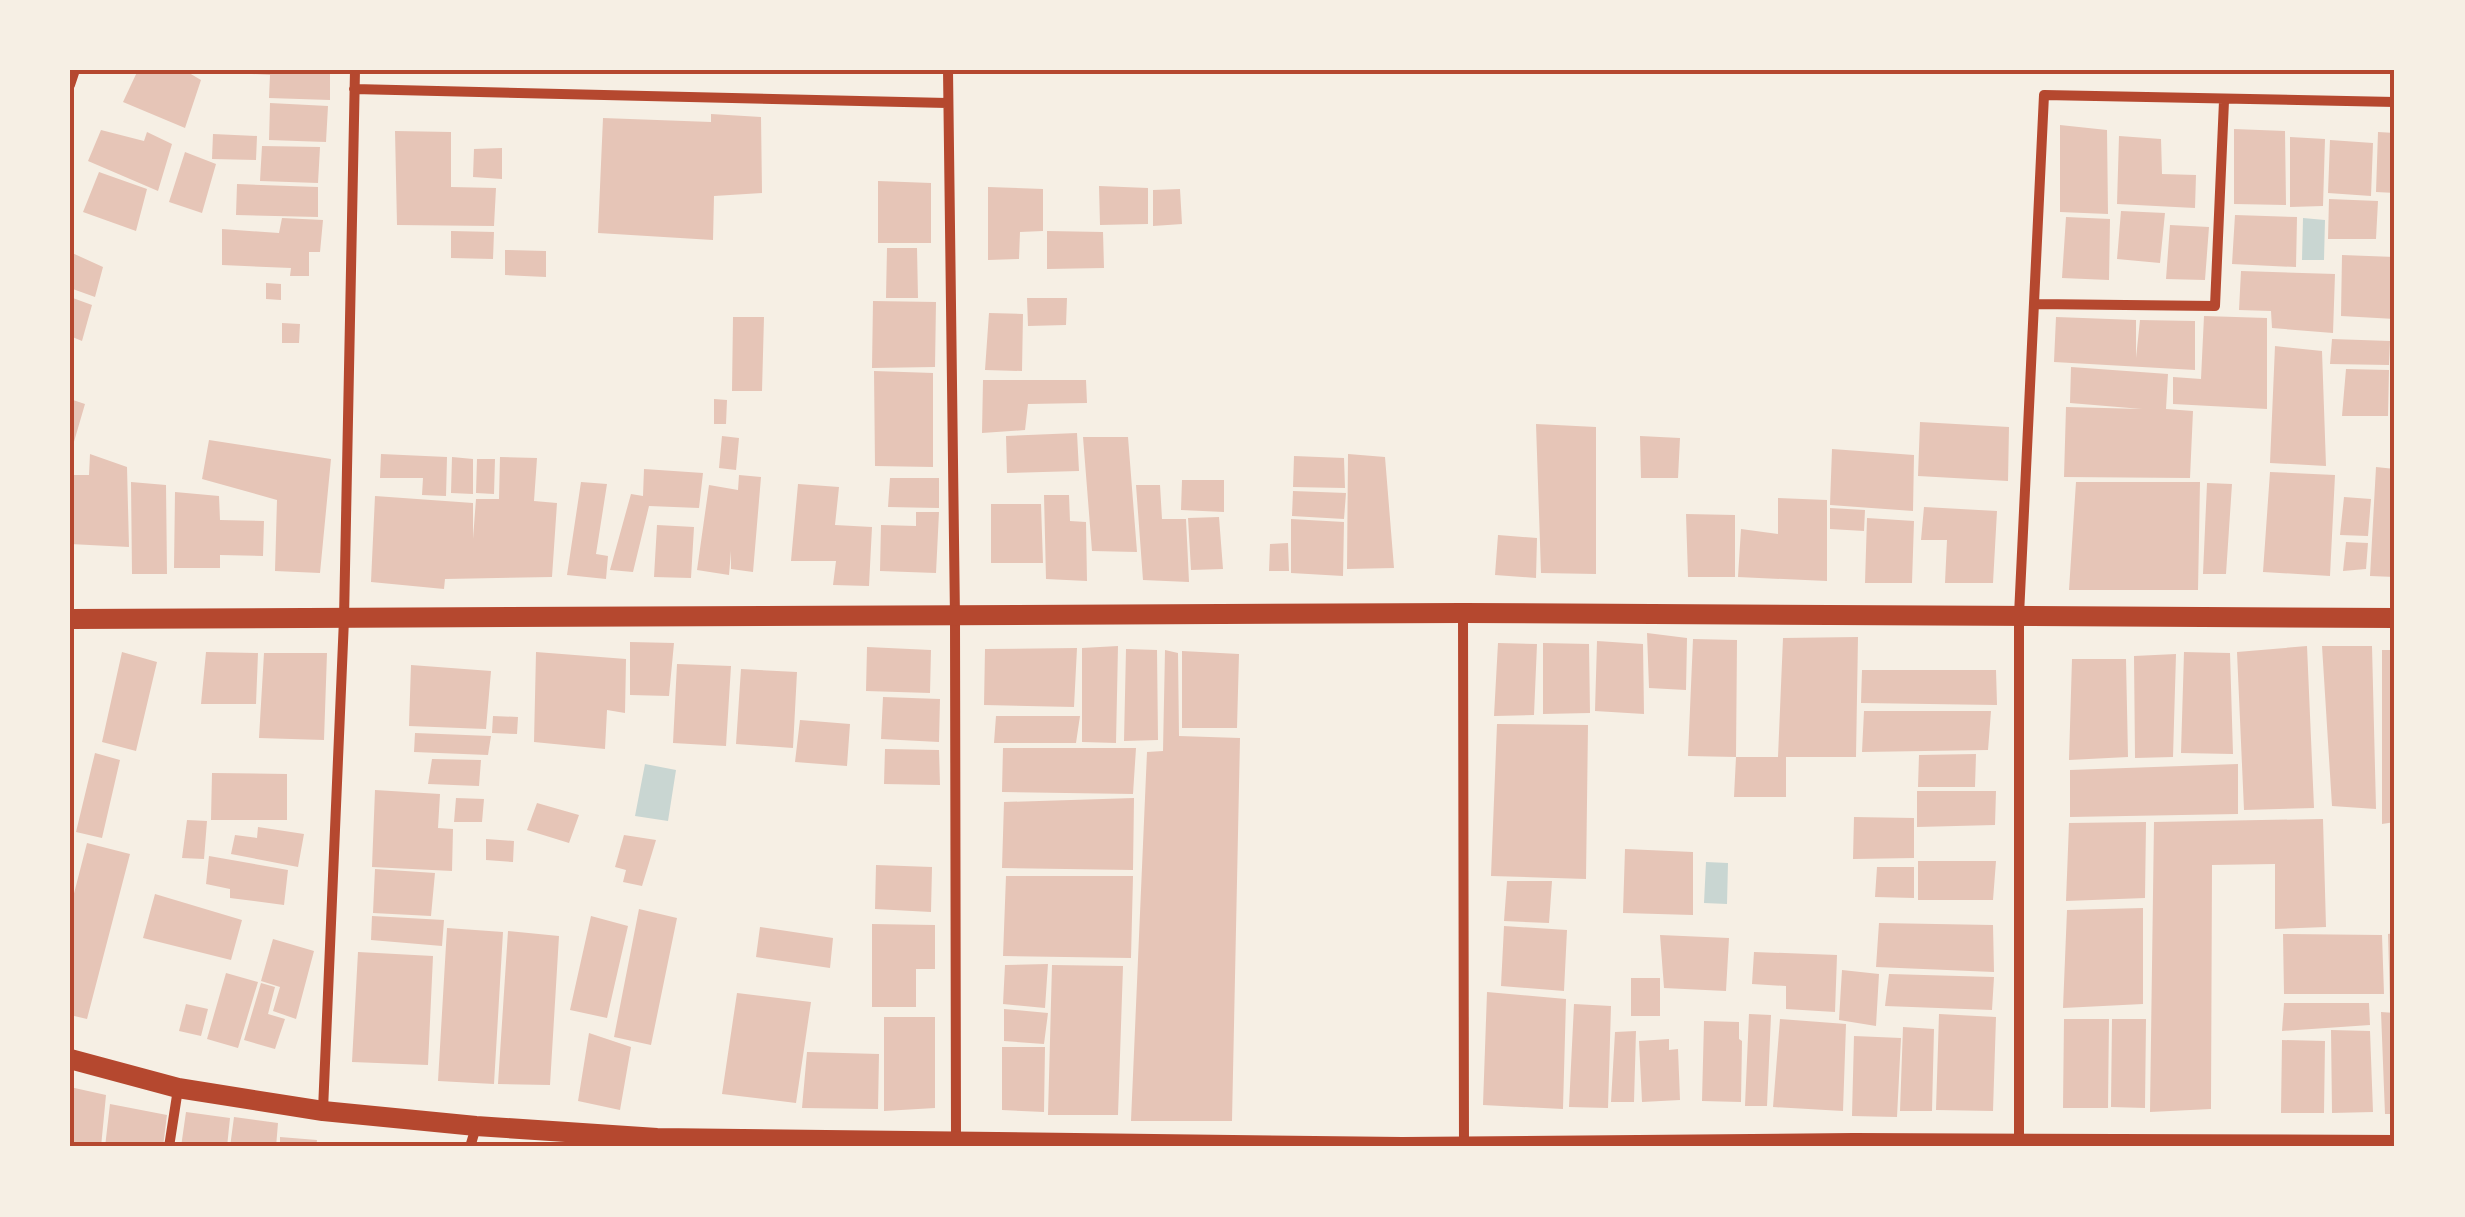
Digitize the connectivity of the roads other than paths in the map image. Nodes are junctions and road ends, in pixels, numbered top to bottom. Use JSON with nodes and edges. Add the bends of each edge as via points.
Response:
{"nodes":[{"id":1,"x":75,"y":70,"type":"edge"},
{"id":2,"x":355,"y":70,"type":"edge"},
{"id":3,"x":948,"y":70,"type":"edge"},
{"id":4,"x":70,"y":86,"type":"edge"},
{"id":5,"x":354,"y":89,"type":"junction"},
{"id":6,"x":2224,"y":101,"type":"junction"},
{"id":7,"x":2395,"y":102,"type":"edge"},
{"id":8,"x":947,"y":103,"type":"junction"},
{"id":9,"x":2035,"y":304,"type":"junction"},
{"id":10,"x":1463,"y":613,"type":"junction"},
{"id":11,"x":2019,"y":614,"type":"junction"},
{"id":12,"x":955,"y":618,"type":"junction"},
{"id":13,"x":2395,"y":618,"type":"edge"},
{"id":14,"x":70,"y":619,"type":"edge"},
{"id":15,"x":344,"y":619,"type":"junction"},
{"id":16,"x":70,"y":1058,"type":"edge"},
{"id":17,"x":178,"y":1088,"type":"junction"},
{"id":18,"x":323,"y":1111,"type":"junction"},
{"id":19,"x":476,"y":1126,"type":"junction"},
{"id":20,"x":956,"y":1145,"type":"edge"},
{"id":21,"x":2395,"y":1145,"type":"edge"},
{"id":22,"x":1464,"y":1146,"type":"edge"},
{"id":23,"x":1969,"y":1146,"type":"edge"},
{"id":24,"x":2019,"y":1146,"type":"edge"},
{"id":25,"x":168,"y":1147,"type":"edge"},
{"id":26,"x":470,"y":1147,"type":"edge"},
{"id":27,"x":1403,"y":1147,"type":"edge"}],
"edges":[{"from":1,"to":4,"type":"street"},
{"from":2,"to":5,"type":"street"},
{"from":3,"to":8,"type":"street"},
{"from":5,"to":8,"type":"street"},
{"from":5,"to":15,"type":"street"},
{"from":6,"to":7,"type":"street"},
{"from":6,"to":9,"type":"street","via":[[2215,306]]},
{"from":6,"to":9,"type":"street","via":[[2044,94]]},
{"from":8,"to":12,"type":"street"},
{"from":9,"to":11,"type":"street"},
{"from":10,"to":11,"type":"main road"},
{"from":10,"to":12,"type":"main road"},
{"from":10,"to":22,"type":"street"},
{"from":11,"to":13,"type":"main road"},
{"from":11,"to":24,"type":"street"},
{"from":12,"to":15,"type":"main road"},
{"from":12,"to":20,"type":"street"},
{"from":14,"to":15,"type":"main road"},
{"from":15,"to":18,"type":"street"},
{"from":16,"to":17,"type":"main road"},
{"from":17,"to":18,"type":"main road"},
{"from":17,"to":25,"type":"street"},
{"from":18,"to":19,"type":"main road"},
{"from":19,"to":20,"type":"main road"},
{"from":19,"to":26,"type":"street"},
{"from":20,"to":27,"type":"main road"},
{"from":21,"to":24,"type":"main road"},
{"from":22,"to":23,"type":"main road"},
{"from":22,"to":27,"type":"main road"},
{"from":23,"to":24,"type":"main road"}]}
